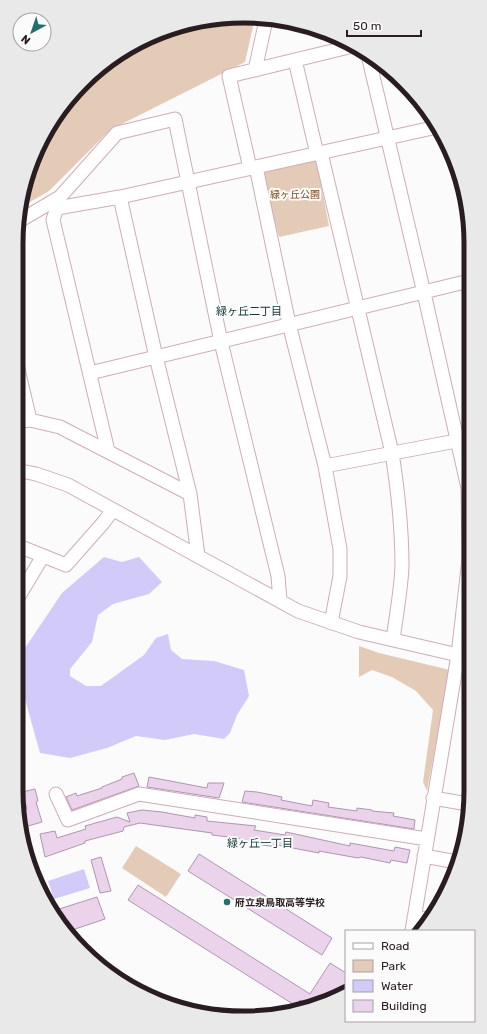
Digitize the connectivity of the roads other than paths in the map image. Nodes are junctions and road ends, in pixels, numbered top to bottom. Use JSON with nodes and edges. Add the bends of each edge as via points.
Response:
{"nodes":[{"id":1,"x":265,"y":24,"type":"edge"},
{"id":2,"x":345,"y":48,"type":"edge"},
{"id":3,"x":296,"y":60,"type":"junction"},
{"id":4,"x":370,"y":63,"type":"edge"},
{"id":5,"x":254,"y":70,"type":"junction"},
{"id":6,"x":431,"y":128,"type":"edge"},
{"id":7,"x":386,"y":138,"type":"junction"},
{"id":8,"x":319,"y":153,"type":"junction"},
{"id":9,"x":253,"y":168,"type":"junction"},
{"id":10,"x":189,"y":182,"type":"junction"},
{"id":11,"x":120,"y":196,"type":"junction"},
{"id":12,"x":59,"y":202,"type":"junction"},
{"id":13,"x":25,"y":218,"type":"edge"},
{"id":14,"x":464,"y":283,"type":"edge"},
{"id":15,"x":424,"y":293,"type":"junction"},
{"id":16,"x":357,"y":309,"type":"junction"},
{"id":17,"x":288,"y":324,"type":"junction"},
{"id":18,"x":221,"y":342,"type":"junction"},
{"id":19,"x":156,"y":357,"type":"junction"},
{"id":20,"x":90,"y":373,"type":"junction"},
{"id":21,"x":23,"y":390,"type":"edge"},
{"id":22,"x":30,"y":420,"type":"junction"},
{"id":23,"x":23,"y":421,"type":"edge"},
{"id":24,"x":456,"y":441,"type":"junction"},
{"id":25,"x":108,"y":451,"type":"junction"},
{"id":26,"x":392,"y":453,"type":"junction"},
{"id":27,"x":325,"y":466,"type":"junction"},
{"id":28,"x":23,"y":471,"type":"edge"},
{"id":29,"x":464,"y":472,"type":"edge"},
{"id":30,"x":190,"y":494,"type":"junction"},
{"id":31,"x":113,"y":510,"type":"junction"},
{"id":32,"x":23,"y":546,"type":"edge"},
{"id":33,"x":43,"y":556,"type":"junction"},
{"id":34,"x":198,"y":556,"type":"junction"},
{"id":35,"x":23,"y":589,"type":"edge"},
{"id":36,"x":280,"y":601,"type":"junction"},
{"id":37,"x":331,"y":623,"type":"junction"},
{"id":38,"x":393,"y":640,"type":"junction"},
{"id":39,"x":464,"y":657,"type":"edge"},
{"id":40,"x":56,"y":794,"type":"dead end"},
{"id":41,"x":433,"y":798,"type":"junction"},
{"id":42,"x":464,"y":803,"type":"edge"},
{"id":43,"x":427,"y":838,"type":"junction"},
{"id":44,"x":424,"y":856,"type":"junction"},
{"id":45,"x":452,"y":861,"type":"edge"},
{"id":46,"x":414,"y":917,"type":"junction"},
{"id":47,"x":423,"y":918,"type":"edge"},
{"id":48,"x":412,"y":930,"type":"edge"}],
"edges":[{"from":1,"to":5,"type":"street"},
{"from":2,"to":3,"type":"street"},
{"from":3,"to":5,"type":"street"},
{"from":3,"to":8,"type":"street"},
{"from":4,"to":7,"type":"street"},
{"from":5,"to":9,"type":"street","via":[[229,76]]},
{"from":6,"to":7,"type":"street"},
{"from":7,"to":8,"type":"street"},
{"from":7,"to":15,"type":"street"},
{"from":8,"to":9,"type":"street"},
{"from":8,"to":16,"type":"street"},
{"from":9,"to":10,"type":"street"},
{"from":9,"to":17,"type":"street"},
{"from":10,"to":11,"type":"street"},
{"from":10,"to":12,"type":"street","via":[[175,119],[117,134]]},
{"from":10,"to":18,"type":"street"},
{"from":11,"to":12,"type":"street"},
{"from":11,"to":19,"type":"street"},
{"from":12,"to":13,"type":"street"},
{"from":12,"to":20,"type":"street","via":[[53,220]]},
{"from":14,"to":15,"type":"street"},
{"from":15,"to":16,"type":"street"},
{"from":15,"to":24,"type":"street"},
{"from":16,"to":17,"type":"street"},
{"from":16,"to":26,"type":"street"},
{"from":17,"to":18,"type":"street"},
{"from":17,"to":27,"type":"street"},
{"from":18,"to":19,"type":"street"},
{"from":18,"to":36,"type":"street","via":[[278,576]]},
{"from":19,"to":20,"type":"street"},
{"from":19,"to":30,"type":"street"},
{"from":20,"to":25,"type":"street"},
{"from":21,"to":22,"type":"street"},
{"from":22,"to":23,"type":"street"},
{"from":22,"to":25,"type":"street","via":[[60,427]]},
{"from":24,"to":26,"type":"street"},
{"from":24,"to":29,"type":"street"},
{"from":25,"to":30,"type":"street"},
{"from":26,"to":27,"type":"street"},
{"from":26,"to":38,"type":"street","via":[[402,533],[402,568]]},
{"from":27,"to":37,"type":"street","via":[[340,549],[340,576]]},
{"from":28,"to":31,"type":"street","via":[[68,485]]},
{"from":30,"to":34,"type":"street"},
{"from":31,"to":33,"type":"street","via":[[66,565]]},
{"from":31,"to":34,"type":"street"},
{"from":32,"to":33,"type":"street"},
{"from":33,"to":35,"type":"street"},
{"from":34,"to":36,"type":"street"},
{"from":36,"to":37,"type":"street","via":[[298,611]]},
{"from":37,"to":38,"type":"street"},
{"from":38,"to":39,"type":"street"},
{"from":39,"to":41,"type":"street"},
{"from":40,"to":43,"type":"street","via":[[68,820],[139,794]]},
{"from":41,"to":42,"type":"street"},
{"from":41,"to":43,"type":"street"},
{"from":43,"to":44,"type":"street"},
{"from":44,"to":45,"type":"street"},
{"from":44,"to":46,"type":"street"},
{"from":46,"to":47,"type":"street"},
{"from":46,"to":48,"type":"street"}]}
